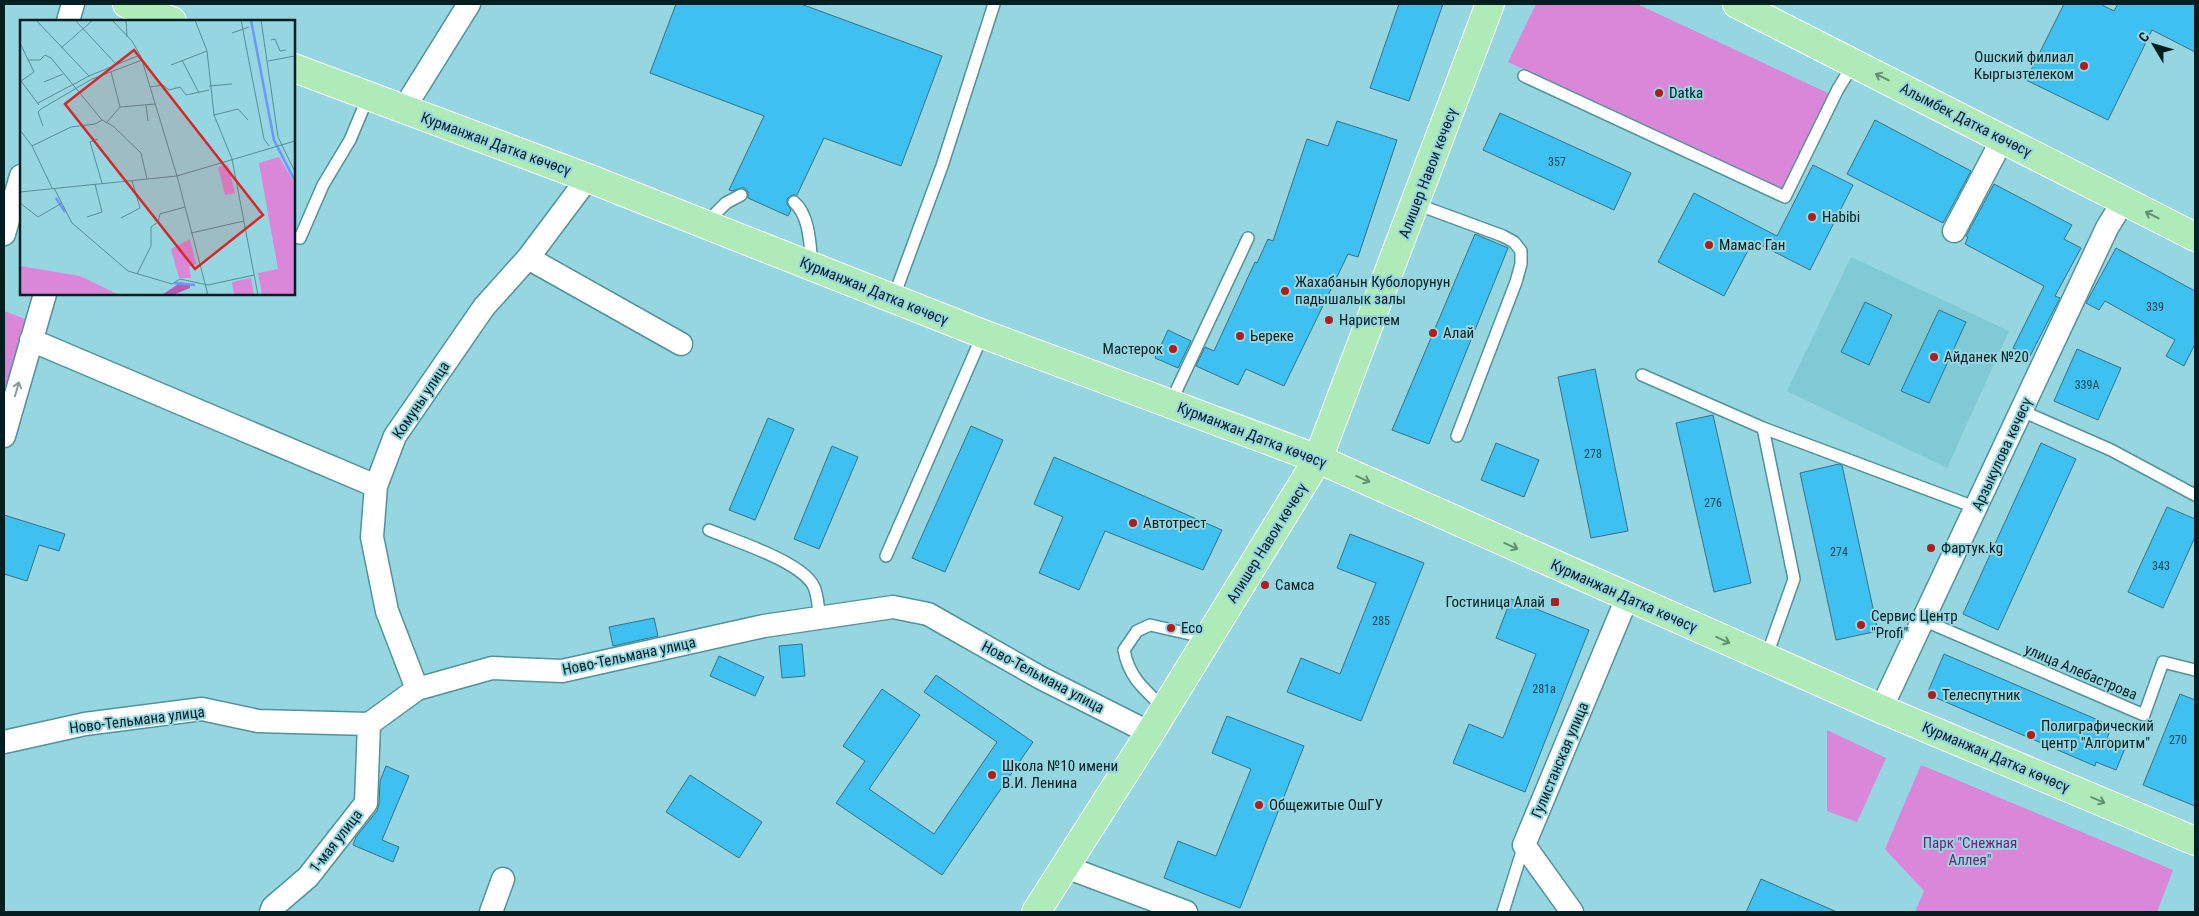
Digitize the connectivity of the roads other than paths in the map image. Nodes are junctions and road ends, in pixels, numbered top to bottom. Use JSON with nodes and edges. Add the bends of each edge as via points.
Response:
{"nodes":[{"id":1,"x":73,"y":4,"type":"edge"},
{"id":2,"x":469,"y":4,"type":"edge"},
{"id":3,"x":994,"y":4,"type":"edge"},
{"id":4,"x":1490,"y":4,"type":"edge"},
{"id":5,"x":1737,"y":4,"type":"edge"},
{"id":6,"x":129,"y":10,"type":"edge"},
{"id":7,"x":68,"y":20,"type":"edge"},
{"id":8,"x":168,"y":20,"type":"edge"},
{"id":9,"x":1854,"y":63,"type":"junction"},
{"id":10,"x":295,"y":68,"type":"edge"},
{"id":11,"x":1524,"y":76,"type":"dead end"},
{"id":12,"x":368,"y":97,"type":"junction"},
{"id":13,"x":403,"y":110,"type":"junction"},
{"id":14,"x":2002,"y":138,"type":"junction"},
{"id":15,"x":588,"y":178,"type":"junction"},
{"id":16,"x":20,"y":179,"type":"edge"},
{"id":17,"x":741,"y":195,"type":"dead end"},
{"id":18,"x":2124,"y":200,"type":"junction"},
{"id":19,"x":794,"y":202,"type":"dead end"},
{"id":20,"x":1416,"y":204,"type":"junction"},
{"id":21,"x":704,"y":224,"type":"junction"},
{"id":22,"x":1954,"y":231,"type":"dead end"},
{"id":23,"x":4,"y":234,"type":"edge"},
{"id":24,"x":295,"y":237,"type":"edge"},
{"id":25,"x":2195,"y":237,"type":"edge"},
{"id":26,"x":1248,"y":238,"type":"dead end"},
{"id":27,"x":528,"y":258,"type":"junction"},
{"id":28,"x":812,"y":266,"type":"junction"},
{"id":29,"x":45,"y":295,"type":"edge"},
{"id":30,"x":893,"y":299,"type":"junction"},
{"id":31,"x":983,"y":334,"type":"junction"},
{"id":32,"x":31,"y":340,"type":"junction"},
{"id":33,"x":681,"y":344,"type":"dead end"},
{"id":34,"x":1642,"y":375,"type":"dead end"},
{"id":35,"x":1170,"y":404,"type":"junction"},
{"id":36,"x":2022,"y":411,"type":"junction"},
{"id":37,"x":1763,"y":428,"type":"junction"},
{"id":38,"x":4,"y":436,"type":"edge"},
{"id":39,"x":1457,"y":436,"type":"dead end"},
{"id":40,"x":1318,"y":459,"type":"junction"},
{"id":41,"x":376,"y":486,"type":"junction"},
{"id":42,"x":2195,"y":495,"type":"edge"},
{"id":43,"x":1977,"y":508,"type":"junction"},
{"id":44,"x":709,"y":530,"type":"dead end"},
{"id":45,"x":886,"y":556,"type":"dead end"},
{"id":46,"x":1627,"y":598,"type":"junction"},
{"id":47,"x":820,"y":618,"type":"junction"},
{"id":48,"x":1923,"y":620,"type":"junction"},
{"id":49,"x":1208,"y":638,"type":"junction"},
{"id":50,"x":1765,"y":658,"type":"junction"},
{"id":51,"x":2195,"y":670,"type":"edge"},
{"id":52,"x":417,"y":689,"type":"junction"},
{"id":53,"x":1165,"y":709,"type":"junction"},
{"id":54,"x":1881,"y":709,"type":"junction"},
{"id":55,"x":369,"y":724,"type":"junction"},
{"id":56,"x":1150,"y":733,"type":"junction"},
{"id":57,"x":4,"y":742,"type":"edge"},
{"id":58,"x":2195,"y":840,"type":"edge"},
{"id":59,"x":1524,"y":845,"type":"junction"},
{"id":60,"x":1066,"y":867,"type":"junction"},
{"id":61,"x":503,"y":879,"type":"dead end"},
{"id":62,"x":271,"y":912,"type":"edge"},
{"id":63,"x":491,"y":912,"type":"edge"},
{"id":64,"x":1036,"y":912,"type":"edge"},
{"id":65,"x":1186,"y":912,"type":"edge"},
{"id":66,"x":1503,"y":912,"type":"edge"},
{"id":67,"x":1572,"y":912,"type":"edge"}],
"edges":[{"from":1,"to":7,"type":"street"},
{"from":2,"to":13,"type":"street"},
{"from":3,"to":30,"type":"lane","via":[[942,166]]},
{"from":4,"to":20,"type":"main road","name":"Алишер Навои көчөсү"},
{"from":5,"to":9,"type":"main road","name":"Алымбек Датка көчөсү"},
{"from":6,"to":8,"type":"main road"},
{"from":9,"to":11,"type":"lane","via":[[1785,197]]},
{"from":14,"to":9,"type":"main road","name":"Алымбек Датка көчөсү","one_way":true},
{"from":10,"to":12,"type":"main road","name":"Курманжан Датка көчөсү"},
{"from":12,"to":13,"type":"main road","name":"Курманжан Датка көчөсү"},
{"from":12,"to":24,"type":"lane","via":[[300,238]]},
{"from":13,"to":15,"type":"main road","name":"Курманжан Датка көчөсү"},
{"from":14,"to":18,"type":"main road","name":"Алымбек Датка көчөсү"},
{"from":14,"to":22,"type":"street"},
{"from":15,"to":21,"type":"main road","name":"Курманжан Датка көчөсү"},
{"from":15,"to":27,"type":"street","name":"Комуны улица"},
{"from":16,"to":23,"type":"street"},
{"from":17,"to":21,"type":"lane","via":[[726,203]]},
{"from":25,"to":18,"type":"main road","name":"Алымбек Датка көчөсү","one_way":true},
{"from":18,"to":36,"type":"street","name":"Арзыкулова көчөсү","via":[[2107,228]]},
{"from":19,"to":28,"type":"lane","via":[[802,208]]},
{"from":20,"to":39,"type":"lane","via":[[1503,236],[1522,251],[1516,282]]},
{"from":20,"to":40,"type":"main road","name":"Алишер Навои көчөсү"},
{"from":21,"to":28,"type":"main road","name":"Курманжан Датка көчөсү"},
{"from":26,"to":35,"type":"lane"},
{"from":27,"to":33,"type":"street"},
{"from":27,"to":41,"type":"street","name":"Комуны улица","via":[[484,308],[395,436]]},
{"from":28,"to":30,"type":"main road","name":"Курманжан Датка көчөсү"},
{"from":29,"to":32,"type":"street"},
{"from":30,"to":31,"type":"main road","name":"Курманжан Датка көчөсү"},
{"from":31,"to":35,"type":"main road","name":"Курманжан Датка көчөсү"},
{"from":31,"to":45,"type":"lane"},
{"from":38,"to":32,"type":"street","one_way":true},
{"from":32,"to":41,"type":"street"},
{"from":34,"to":37,"type":"lane"},
{"from":35,"to":40,"type":"main road","name":"Курманжан Датка көчөсү"},
{"from":36,"to":42,"type":"lane","via":[[2111,450]]},
{"from":36,"to":43,"type":"street","name":"Арзыкулова көчөсү"},
{"from":37,"to":43,"type":"lane"},
{"from":37,"to":50,"type":"lane","via":[[1794,579]]},
{"from":40,"to":46,"type":"main road","name":"Курманжан Датка көчөсү","one_way":true},
{"from":40,"to":49,"type":"main road","name":"Алишер Навои көчөсү"},
{"from":41,"to":52,"type":"street","name":"Комуны улица","via":[[372,537],[387,611]]},
{"from":43,"to":48,"type":"street","name":"Арзыкулова көчөсү"},
{"from":44,"to":47,"type":"lane","via":[[802,571],[814,587]]},
{"from":46,"to":50,"type":"main road","name":"Курманжан Датка көчөсү","one_way":true},
{"from":46,"to":59,"type":"street","name":"Гулистанская улица"},
{"from":47,"to":52,"type":"street","name":"Ново-Тельмана улица","via":[[764,626],[562,672],[492,668]]},
{"from":47,"to":56,"type":"street","name":"Ново-Тельмана улица","via":[[893,607],[928,614],[1041,678]]},
{"from":48,"to":51,"type":"lane","name":"улица Алебастрова","via":[[2144,715],[2163,662]]},
{"from":48,"to":54,"type":"street","name":"Арзыкулова көчөсү"},
{"from":49,"to":53,"type":"main road","name":"Алишер Навои көчөсү"},
{"from":49,"to":53,"type":"lane","via":[[1150,625],[1137,631],[1124,650],[1133,677]]},
{"from":50,"to":54,"type":"main road","name":"Курманжан Датка көчөсү"},
{"from":52,"to":55,"type":"street","name":"Ново-Тельмана улица"},
{"from":53,"to":56,"type":"main road","name":"Алишер Навои көчөсү"},
{"from":54,"to":58,"type":"main road","name":"Курманжан Датка көчөсү","one_way":true},
{"from":55,"to":57,"type":"street","name":"Ново-Тельмана улица","via":[[258,721],[202,709],[85,724]]},
{"from":55,"to":62,"type":"street","name":"1-мая улица","via":[[366,803],[308,876]]},
{"from":56,"to":60,"type":"main road","name":"Алишер Навои көчөсү"},
{"from":59,"to":66,"type":"lane"},
{"from":59,"to":67,"type":"street"},
{"from":60,"to":64,"type":"main road","name":"Алишер Навои көчөсү"},
{"from":60,"to":65,"type":"street"},
{"from":61,"to":63,"type":"street"}]}
